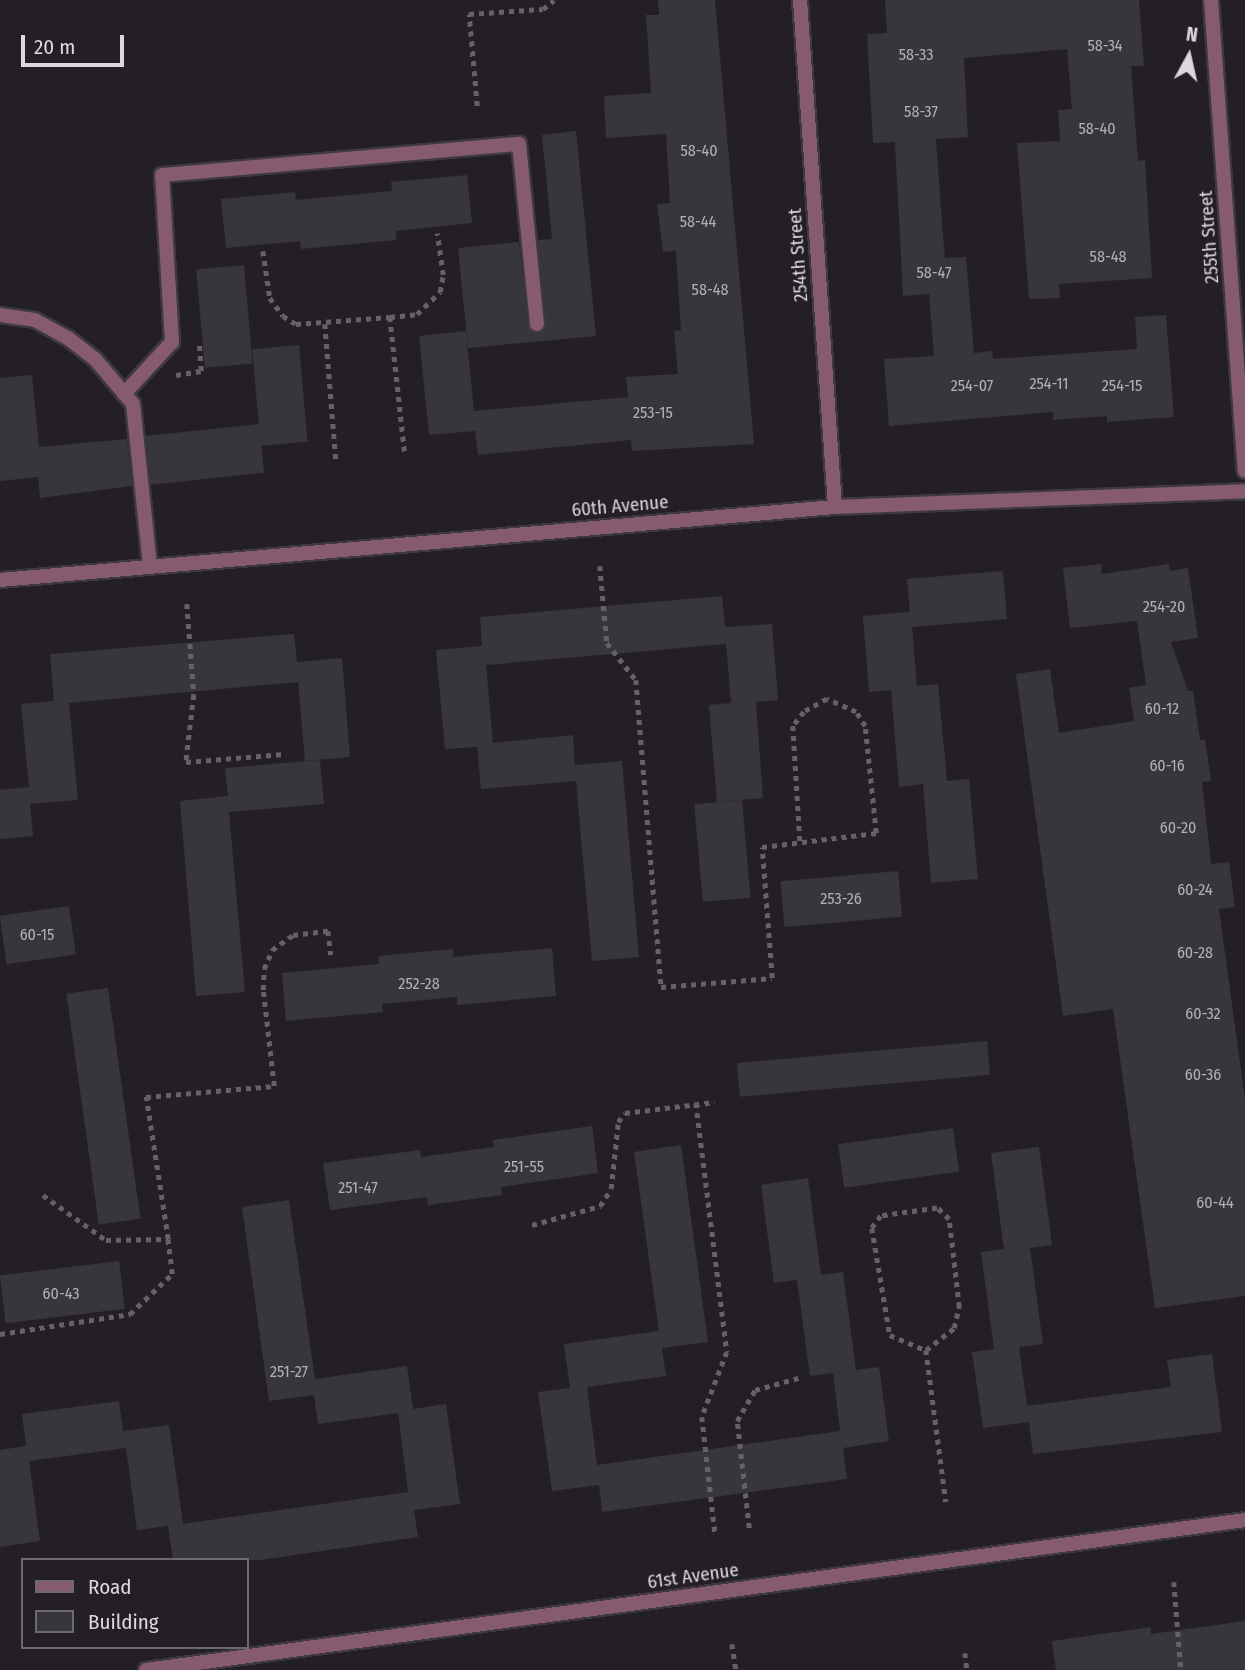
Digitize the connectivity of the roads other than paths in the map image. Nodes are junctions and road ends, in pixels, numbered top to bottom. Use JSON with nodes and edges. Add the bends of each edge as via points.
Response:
{"nodes":[{"id":1,"x":800,"y":0,"type":"edge"},
{"id":2,"x":1211,"y":0,"type":"edge"},
{"id":3,"x":0,"y":315,"type":"edge"},
{"id":4,"x":537,"y":324,"type":"dead end"},
{"id":5,"x":124,"y":394,"type":"junction"},
{"id":6,"x":1245,"y":471,"type":"edge"},
{"id":7,"x":1245,"y":491,"type":"edge"},
{"id":8,"x":835,"y":507,"type":"junction"},
{"id":9,"x":150,"y":567,"type":"junction"},
{"id":10,"x":0,"y":580,"type":"edge"},
{"id":11,"x":1245,"y":1520,"type":"edge"},
{"id":12,"x":146,"y":1670,"type":"edge"}],
"edges":[{"from":1,"to":8,"type":"street","name":"254th Street"},
{"from":2,"to":6,"type":"street","name":"255th Street"},
{"from":3,"to":5,"type":"street","via":[[35,320],[68,338],[95,359]]},
{"from":4,"to":5,"type":"street","via":[[519,144],[162,175],[172,342]]},
{"from":5,"to":9,"type":"street","via":[[133,404]]},
{"from":7,"to":8,"type":"street","name":"60th Avenue"},
{"from":8,"to":9,"type":"street","name":"60th Avenue"},
{"from":9,"to":10,"type":"street","name":"60th Avenue"},
{"from":11,"to":12,"type":"street","name":"61st Avenue"}]}
